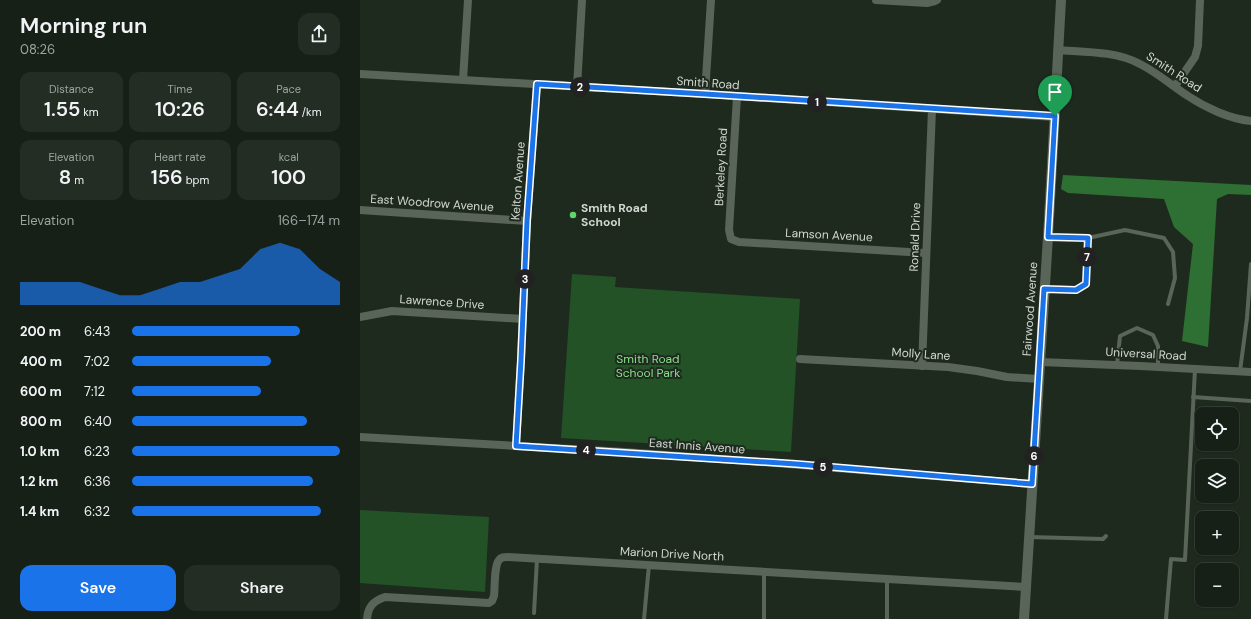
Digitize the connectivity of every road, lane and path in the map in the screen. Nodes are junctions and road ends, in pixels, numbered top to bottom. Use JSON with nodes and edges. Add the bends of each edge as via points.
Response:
{"nodes":[{"id":1,"x":468,"y":0,"type":"edge"},
{"id":2,"x":582,"y":0,"type":"edge"},
{"id":3,"x":711,"y":0,"type":"edge"},
{"id":4,"x":876,"y":0,"type":"edge"},
{"id":5,"x":937,"y":0,"type":"edge"},
{"id":6,"x":1061,"y":0,"type":"edge"},
{"id":7,"x":1200,"y":0,"type":"edge"},
{"id":8,"x":1058,"y":50,"type":"junction"},
{"id":9,"x":360,"y":74,"type":"edge"},
{"id":10,"x":463,"y":80,"type":"junction"},
{"id":11,"x":537,"y":84,"type":"junction"},
{"id":12,"x":1175,"y":86,"type":"junction"},
{"id":13,"x":577,"y":87,"type":"junction"},
{"id":14,"x":705,"y":94,"type":"junction"},
{"id":15,"x":737,"y":96,"type":"junction"},
{"id":16,"x":932,"y":109,"type":"junction"},
{"id":17,"x":1055,"y":116,"type":"junction"},
{"id":18,"x":1251,"y":121,"type":"edge"},
{"id":19,"x":360,"y":210,"type":"edge"},
{"id":20,"x":527,"y":221,"type":"junction"},
{"id":21,"x":1048,"y":237,"type":"junction"},
{"id":22,"x":1088,"y":238,"type":"junction"},
{"id":23,"x":731,"y":239,"type":"joint"},
{"id":24,"x":926,"y":253,"type":"junction"},
{"id":25,"x":1251,"y":264,"type":"edge"},
{"id":26,"x":1044,"y":289,"type":"junction"},
{"id":27,"x":1168,"y":304,"type":"dead end"},
{"id":28,"x":360,"y":317,"type":"edge"},
{"id":29,"x":523,"y":319,"type":"junction"},
{"id":30,"x":800,"y":359,"type":"dead end"},
{"id":31,"x":1040,"y":362,"type":"junction"},
{"id":32,"x":1117,"y":365,"type":"junction"},
{"id":33,"x":922,"y":366,"type":"junction"},
{"id":34,"x":1158,"y":367,"type":"junction"},
{"id":35,"x":1195,"y":369,"type":"junction"},
{"id":36,"x":1240,"y":371,"type":"junction"},
{"id":37,"x":1251,"y":372,"type":"edge"},
{"id":38,"x":1039,"y":379,"type":"junction"},
{"id":39,"x":1193,"y":397,"type":"junction"},
{"id":40,"x":1251,"y":401,"type":"edge"},
{"id":41,"x":360,"y":436,"type":"edge"},
{"id":42,"x":516,"y":446,"type":"junction"},
{"id":43,"x":1032,"y":484,"type":"junction"},
{"id":44,"x":1106,"y":536,"type":"dead end"},
{"id":45,"x":1029,"y":537,"type":"junction"},
{"id":46,"x":537,"y":558,"type":"junction"},
{"id":47,"x":649,"y":565,"type":"junction"},
{"id":48,"x":764,"y":572,"type":"junction"},
{"id":49,"x":887,"y":579,"type":"junction"},
{"id":50,"x":1026,"y":587,"type":"junction"},
{"id":51,"x":534,"y":614,"type":"dead end"},
{"id":52,"x":367,"y":619,"type":"edge"},
{"id":53,"x":644,"y":619,"type":"edge"},
{"id":54,"x":764,"y":619,"type":"edge"},
{"id":55,"x":887,"y":619,"type":"edge"},
{"id":56,"x":1024,"y":619,"type":"edge"},
{"id":57,"x":1166,"y":619,"type":"edge"}],
"edges":[{"from":1,"to":10,"type":"street"},
{"from":2,"to":13,"type":"street"},
{"from":3,"to":14,"type":"street"},
{"from":4,"to":5,"type":"street","via":[[927,3]]},
{"from":6,"to":8,"type":"street","name":"Fairwood Avenue"},
{"from":7,"to":12,"type":"street","via":[[1198,46],[1195,57]]},
{"from":8,"to":12,"type":"street","name":"Smith Road","via":[[1124,58],[1139,63]]},
{"from":8,"to":17,"type":"street","name":"Fairwood Avenue"},
{"from":9,"to":10,"type":"street","name":"Smith Road"},
{"from":10,"to":11,"type":"street","name":"Smith Road"},
{"from":11,"to":13,"type":"street","name":"Smith Road"},
{"from":11,"to":20,"type":"street","name":"Kelton Avenue"},
{"from":12,"to":18,"type":"street","name":"Smith Road","via":[[1218,112]]},
{"from":13,"to":14,"type":"street","name":"Smith Road"},
{"from":14,"to":15,"type":"street","name":"Smith Road"},
{"from":15,"to":16,"type":"street","name":"Smith Road"},
{"from":15,"to":23,"type":"street","name":"Berkeley Road","via":[[729,230]]},
{"from":16,"to":17,"type":"street","name":"Smith Road"},
{"from":16,"to":24,"type":"street","name":"Ronald Drive"},
{"from":17,"to":21,"type":"street","name":"Fairwood Avenue"},
{"from":19,"to":20,"type":"street","name":"East Woodrow Avenue"},
{"from":20,"to":29,"type":"street","name":"Kelton Avenue"},
{"from":21,"to":22,"type":"lane"},
{"from":21,"to":26,"type":"street","name":"Fairwood Avenue"},
{"from":22,"to":26,"type":"lane","via":[[1086,284],[1076,290]]},
{"from":22,"to":27,"type":"lane","via":[[1125,230],[1164,238],[1174,252],[1175,278]]},
{"from":23,"to":24,"type":"street","name":"Lamson Avenue","via":[[739,242]]},
{"from":24,"to":33,"type":"street","name":"Ronald Drive"},
{"from":25,"to":36,"type":"lane"},
{"from":26,"to":31,"type":"street","name":"Fairwood Avenue"},
{"from":28,"to":29,"type":"street","name":"Lawrence Drive","via":[[392,311]]},
{"from":29,"to":42,"type":"street","name":"Kelton Avenue"},
{"from":30,"to":33,"type":"street","name":"Molly Lane"},
{"from":31,"to":32,"type":"street","name":"Universal Road"},
{"from":31,"to":38,"type":"street","name":"Fairwood Avenue"},
{"from":32,"to":34,"type":"street","name":"Universal Road"},
{"from":32,"to":34,"type":"lane","via":[[1120,336],[1137,328],[1153,335],[1158,346]]},
{"from":33,"to":38,"type":"street","name":"Molly Lane"},
{"from":34,"to":35,"type":"street","name":"Universal Road"},
{"from":35,"to":36,"type":"street","name":"Universal Road"},
{"from":35,"to":39,"type":"lane"},
{"from":36,"to":37,"type":"street","name":"Universal Road"},
{"from":38,"to":43,"type":"street","name":"Fairwood Avenue"},
{"from":39,"to":40,"type":"lane"},
{"from":39,"to":57,"type":"lane","via":[[1185,560],[1171,559]]},
{"from":41,"to":42,"type":"street","name":"East Innis Avenue"},
{"from":42,"to":43,"type":"street","name":"East Innis Avenue","via":[[796,464]]},
{"from":43,"to":45,"type":"street","name":"Fairwood Avenue"},
{"from":44,"to":45,"type":"lane","via":[[1103,540]]},
{"from":45,"to":50,"type":"street","name":"Fairwood Avenue"},
{"from":46,"to":47,"type":"street","name":"Marion Drive North"},
{"from":46,"to":51,"type":"lane"},
{"from":46,"to":52,"type":"street","name":"Marion Drive North","via":[[502,557],[496,566],[494,596],[489,603],[384,598],[376,600],[370,606]]},
{"from":47,"to":48,"type":"street","name":"Marion Drive North"},
{"from":47,"to":53,"type":"lane"},
{"from":48,"to":49,"type":"street","name":"Marion Drive North"},
{"from":48,"to":54,"type":"lane"},
{"from":49,"to":50,"type":"street","name":"Marion Drive North"},
{"from":49,"to":55,"type":"lane"},
{"from":50,"to":56,"type":"street","name":"Fairwood Avenue"}]}
